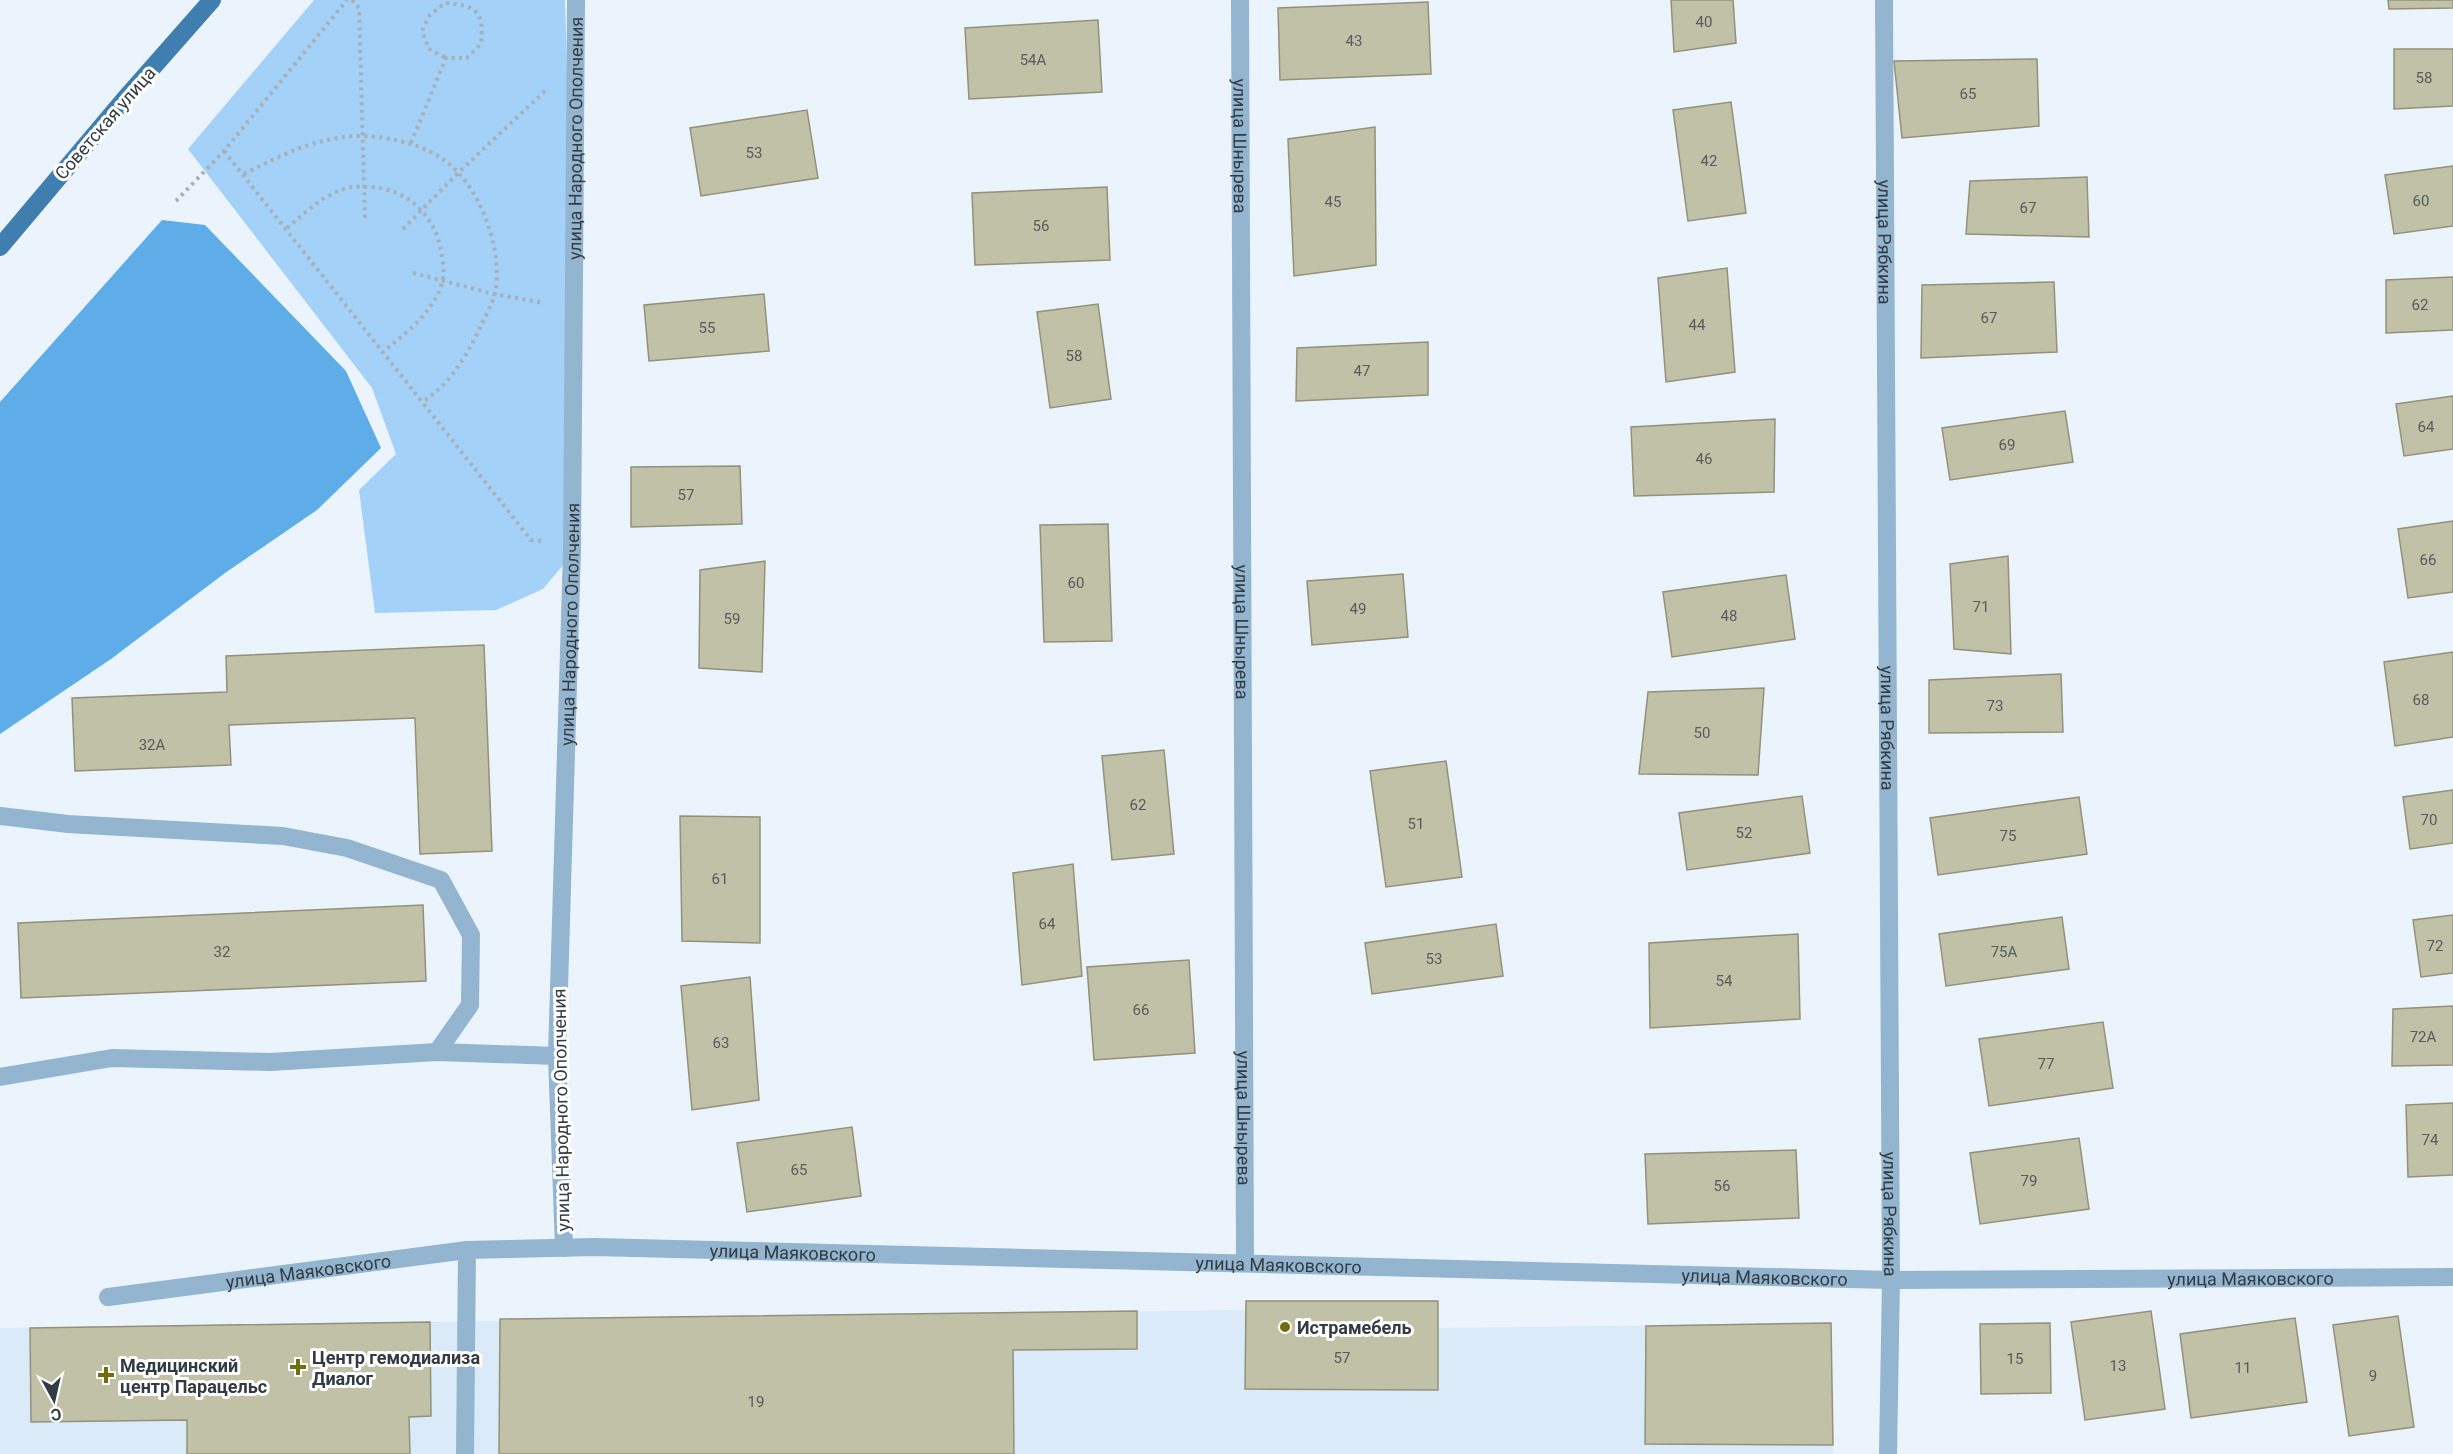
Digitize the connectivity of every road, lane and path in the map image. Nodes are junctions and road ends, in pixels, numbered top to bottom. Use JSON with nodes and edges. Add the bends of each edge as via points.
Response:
{"nodes":[{"id":1,"x":212,"y":0,"type":"edge"},
{"id":2,"x":347,"y":0,"type":"edge"},
{"id":3,"x":352,"y":0,"type":"edge"},
{"id":4,"x":576,"y":0,"type":"edge"},
{"id":5,"x":1240,"y":0,"type":"edge"},
{"id":6,"x":1884,"y":0,"type":"edge"},
{"id":7,"x":446,"y":58,"type":"junction"},
{"id":8,"x":546,"y":79,"type":"dead end"},
{"id":9,"x":546,"y":90,"type":"junction"},
{"id":10,"x":546,"y":101,"type":"dead end"},
{"id":11,"x":363,"y":136,"type":"junction"},
{"id":12,"x":411,"y":143,"type":"junction"},
{"id":13,"x":224,"y":151,"type":"junction"},
{"id":14,"x":458,"y":173,"type":"junction"},
{"id":15,"x":244,"y":174,"type":"junction"},
{"id":16,"x":364,"y":187,"type":"junction"},
{"id":17,"x":176,"y":201,"type":"dead end"},
{"id":18,"x":420,"y":210,"type":"junction"},
{"id":19,"x":365,"y":220,"type":"dead end"},
{"id":20,"x":287,"y":228,"type":"junction"},
{"id":21,"x":403,"y":229,"type":"dead end"},
{"id":22,"x":0,"y":247,"type":"edge"},
{"id":23,"x":413,"y":273,"type":"dead end"},
{"id":24,"x":442,"y":282,"type":"junction"},
{"id":25,"x":495,"y":294,"type":"junction"},
{"id":26,"x":548,"y":304,"type":"dead end"},
{"id":27,"x":384,"y":351,"type":"junction"},
{"id":28,"x":424,"y":401,"type":"junction"},
{"id":29,"x":549,"y":541,"type":"dead end"},
{"id":30,"x":0,"y":816,"type":"edge"},
{"id":31,"x":437,"y":1052,"type":"junction"},
{"id":32,"x":557,"y":1056,"type":"junction"},
{"id":33,"x":0,"y":1077,"type":"edge"},
{"id":34,"x":564,"y":1248,"type":"junction"},
{"id":35,"x":467,"y":1250,"type":"junction"},
{"id":36,"x":1245,"y":1262,"type":"junction"},
{"id":37,"x":2453,"y":1277,"type":"edge"},
{"id":38,"x":1891,"y":1280,"type":"junction"},
{"id":39,"x":108,"y":1297,"type":"dead end"},
{"id":40,"x":465,"y":1454,"type":"edge"},
{"id":41,"x":1888,"y":1454,"type":"edge"}],
"edges":[{"from":1,"to":22,"type":"main road","name":"Советская улица"},
{"from":2,"to":13,"type":"path"},
{"from":3,"to":11,"type":"path","via":[[359,8]]},
{"from":4,"to":32,"type":"street","name":"улица Народного Ополчения","via":[[572,550]]},
{"from":5,"to":36,"type":"street","name":"улица Шнырева"},
{"from":6,"to":38,"type":"street","name":"улица Рябкина"},
{"from":7,"to":7,"type":"path","via":[[466,58],[481,44],[483,28],[478,14],[465,4],[445,3],[429,15],[422,32],[429,49]]},
{"from":7,"to":12,"type":"path"},
{"from":8,"to":9,"type":"path"},
{"from":9,"to":10,"type":"path"},
{"from":9,"to":14,"type":"path"},
{"from":11,"to":12,"type":"path"},
{"from":11,"to":15,"type":"path","via":[[339,137],[307,146]]},
{"from":11,"to":16,"type":"path"},
{"from":12,"to":14,"type":"path","via":[[440,157]]},
{"from":13,"to":15,"type":"path"},
{"from":13,"to":17,"type":"path"},
{"from":14,"to":18,"type":"path"},
{"from":14,"to":25,"type":"path","via":[[477,199],[489,225],[495,250]]},
{"from":15,"to":20,"type":"path"},
{"from":16,"to":18,"type":"path","via":[[392,191],[408,198]]},
{"from":16,"to":19,"type":"path"},
{"from":16,"to":20,"type":"path","via":[[349,187],[331,195]]},
{"from":18,"to":21,"type":"path"},
{"from":18,"to":24,"type":"path","via":[[438,234],[444,262]]},
{"from":20,"to":27,"type":"path"},
{"from":23,"to":24,"type":"path"},
{"from":24,"to":25,"type":"path"},
{"from":24,"to":27,"type":"path","via":[[418,324]]},
{"from":25,"to":26,"type":"path"},
{"from":25,"to":28,"type":"path","via":[[468,353],[453,375]]},
{"from":27,"to":28,"type":"path"},
{"from":28,"to":29,"type":"path","via":[[531,540]]},
{"from":30,"to":31,"type":"street","via":[[68,824],[282,836],[347,848],[441,880],[471,935],[470,1005]]},
{"from":31,"to":32,"type":"street"},
{"from":31,"to":33,"type":"street","via":[[270,1062],[112,1058]]},
{"from":32,"to":34,"type":"street","name":"улица Народного Ополчения"},
{"from":34,"to":35,"type":"street","name":"улица Маяковского"},
{"from":34,"to":36,"type":"street","name":"улица Маяковского"},
{"from":35,"to":39,"type":"street","name":"улица Маяковского"},
{"from":35,"to":40,"type":"street"},
{"from":36,"to":38,"type":"street","name":"улица Маяковского"},
{"from":37,"to":38,"type":"street","name":"улица Маяковского"},
{"from":38,"to":41,"type":"street","name":"улица Рябкина"}]}
